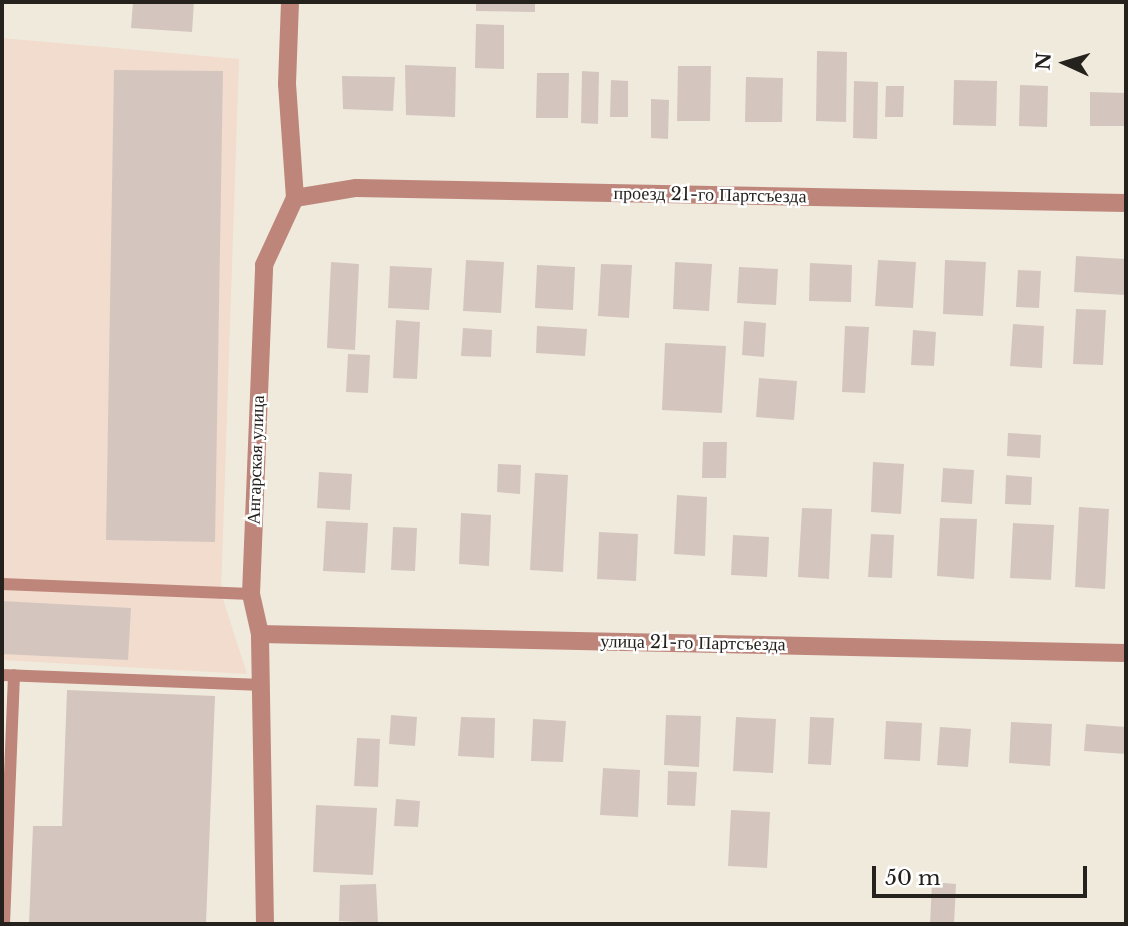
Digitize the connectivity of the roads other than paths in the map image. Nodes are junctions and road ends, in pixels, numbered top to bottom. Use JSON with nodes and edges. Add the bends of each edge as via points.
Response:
{"nodes":[{"id":1,"x":290,"y":2,"type":"edge"},
{"id":2,"x":295,"y":198,"type":"junction"},
{"id":3,"x":1126,"y":203,"type":"edge"},
{"id":4,"x":2,"y":584,"type":"edge"},
{"id":5,"x":251,"y":594,"type":"junction"},
{"id":6,"x":260,"y":634,"type":"junction"},
{"id":7,"x":1126,"y":653,"type":"edge"},
{"id":8,"x":8,"y":675,"type":"edge"},
{"id":9,"x":262,"y":685,"type":"junction"},
{"id":10,"x":4,"y":924,"type":"edge"},
{"id":11,"x":265,"y":924,"type":"edge"}],
"edges":[{"from":1,"to":2,"type":"street","name":"Ангарская улица","via":[[287,84]]},
{"from":2,"to":3,"type":"street","name":"проезд 21-го Партсъезда","via":[[356,188]]},
{"from":2,"to":5,"type":"street","name":"Ангарская улица","via":[[264,265]]},
{"from":4,"to":5,"type":"lane"},
{"from":5,"to":6,"type":"street","name":"Ангарская улица"},
{"from":6,"to":7,"type":"street","name":"улица 21-го Партсъезда"},
{"from":6,"to":9,"type":"street","name":"Ангарская улица"},
{"from":8,"to":9,"type":"lane"},
{"from":8,"to":10,"type":"lane"},
{"from":9,"to":11,"type":"street","name":"Ангарская улица"}]}
